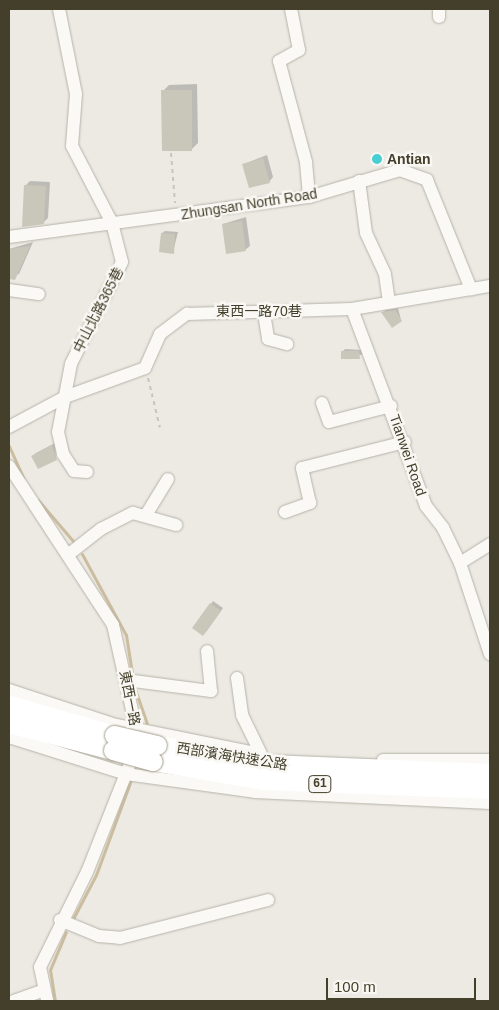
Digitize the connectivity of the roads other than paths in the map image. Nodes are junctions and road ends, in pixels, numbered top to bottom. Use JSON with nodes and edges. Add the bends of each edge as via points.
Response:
{"nodes":[{"id":1,"x":59,"y":9,"type":"edge"},
{"id":2,"x":290,"y":9,"type":"edge"},
{"id":3,"x":359,"y":181,"type":"junction"},
{"id":4,"x":309,"y":197,"type":"junction"},
{"id":5,"x":112,"y":224,"type":"junction"},
{"id":6,"x":9,"y":236,"type":"edge"},
{"id":7,"x":490,"y":286,"type":"edge"},
{"id":8,"x":471,"y":289,"type":"junction"},
{"id":9,"x":9,"y":290,"type":"edge"},
{"id":10,"x":39,"y":294,"type":"dead end"},
{"id":11,"x":389,"y":302,"type":"junction"},
{"id":12,"x":352,"y":308,"type":"junction"},
{"id":13,"x":264,"y":313,"type":"junction"},
{"id":14,"x":287,"y":344,"type":"dead end"},
{"id":15,"x":65,"y":398,"type":"junction"},
{"id":16,"x":322,"y":403,"type":"dead end"},
{"id":17,"x":391,"y":406,"type":"junction"},
{"id":18,"x":9,"y":427,"type":"edge"},
{"id":19,"x":405,"y":442,"type":"junction"},
{"id":20,"x":9,"y":466,"type":"edge"},
{"id":21,"x":87,"y":472,"type":"dead end"},
{"id":22,"x":168,"y":479,"type":"dead end"},
{"id":23,"x":285,"y":512,"type":"dead end"},
{"id":24,"x":146,"y":515,"type":"junction"},
{"id":25,"x":176,"y":525,"type":"dead end"},
{"id":26,"x":490,"y":544,"type":"edge"},
{"id":27,"x":68,"y":554,"type":"junction"},
{"id":28,"x":460,"y":564,"type":"junction"},
{"id":29,"x":487,"y":632,"type":"edge"},
{"id":30,"x":207,"y":651,"type":"dead end"},
{"id":31,"x":490,"y":654,"type":"edge"},
{"id":32,"x":237,"y":678,"type":"dead end"},
{"id":33,"x":126,"y":680,"type":"junction"},
{"id":34,"x":9,"y":690,"type":"edge"},
{"id":35,"x":9,"y":704,"type":"edge"},
{"id":36,"x":9,"y":723,"type":"edge"},
{"id":37,"x":136,"y":728,"type":"junction"},
{"id":38,"x":9,"y":737,"type":"edge"},
{"id":39,"x":114,"y":742,"type":"junction"},
{"id":40,"x":154,"y":753,"type":"junction"},
{"id":41,"x":261,"y":754,"type":"junction"},
{"id":42,"x":490,"y":760,"type":"edge"},
{"id":43,"x":490,"y":773,"type":"edge"},
{"id":44,"x":126,"y":774,"type":"junction"},
{"id":45,"x":490,"y":789,"type":"edge"},
{"id":46,"x":490,"y":803,"type":"edge"},
{"id":47,"x":268,"y":900,"type":"dead end"},
{"id":48,"x":60,"y":920,"type":"junction"},
{"id":49,"x":45,"y":996,"type":"edge"},
{"id":50,"x":14,"y":1001,"type":"edge"}],
"edges":[{"from":1,"to":5,"type":"street","name":"中山北路365巷","via":[[76,94],[72,146]]},
{"from":2,"to":4,"type":"street","via":[[299,50],[279,61],[306,162]]},
{"from":3,"to":4,"type":"street","name":"Zhungsan North Road"},
{"from":3,"to":8,"type":"street","name":"Zhungsan North Road","via":[[400,170],[427,180]]},
{"from":3,"to":11,"type":"street","via":[[366,233],[385,274]]},
{"from":4,"to":5,"type":"street","name":"Zhungsan North Road"},
{"from":5,"to":6,"type":"street","name":"Zhungsan North Road"},
{"from":5,"to":15,"type":"street","name":"中山北路365巷","via":[[122,262],[70,364]]},
{"from":7,"to":8,"type":"street","name":"東西一路70巷"},
{"from":8,"to":11,"type":"street","name":"東西一路70巷"},
{"from":9,"to":10,"type":"street"},
{"from":11,"to":12,"type":"street","name":"東西一路70巷"},
{"from":12,"to":13,"type":"street","name":"東西一路70巷"},
{"from":12,"to":17,"type":"street","name":"Tianwei Road"},
{"from":13,"to":14,"type":"street","via":[[268,339]]},
{"from":13,"to":15,"type":"street","name":"東西一路70巷","via":[[225,309],[187,314],[160,334],[145,368]]},
{"from":15,"to":18,"type":"street"},
{"from":15,"to":21,"type":"street","name":"中山北路365巷","via":[[58,432],[63,454],[74,471]]},
{"from":16,"to":17,"type":"street","via":[[329,422]]},
{"from":17,"to":19,"type":"street","name":"Tianwei Road"},
{"from":19,"to":23,"type":"street","via":[[302,468],[310,503]]},
{"from":19,"to":28,"type":"street","name":"Tianwei Road","via":[[426,506],[443,528]]},
{"from":20,"to":27,"type":"street","name":"東西一路"},
{"from":22,"to":24,"type":"street"},
{"from":24,"to":25,"type":"street"},
{"from":24,"to":27,"type":"street","via":[[133,513],[116,521]]},
{"from":26,"to":28,"type":"street"},
{"from":27,"to":33,"type":"street","name":"東西一路","via":[[113,625]]},
{"from":28,"to":29,"type":"street","name":"Tianwei Road"},
{"from":29,"to":31,"type":"street","name":"Tianwei Road"},
{"from":30,"to":33,"type":"street","via":[[211,691]]},
{"from":32,"to":41,"type":"street","via":[[242,715]]},
{"from":33,"to":37,"type":"street","name":"東西一路"},
{"from":34,"to":37,"type":"street"},
{"from":35,"to":39,"type":"highway","name":"西部濱海快速公路","number":"61"},
{"from":36,"to":39,"type":"highway","name":"西部濱海快速公路","number":"61"},
{"from":37,"to":41,"type":"street"},
{"from":37,"to":44,"type":"street","name":"東西一路"},
{"from":38,"to":44,"type":"street"},
{"from":39,"to":40,"type":"highway","name":"西部濱海快速公路","number":"61","bridge":true},
{"from":40,"to":43,"type":"highway","name":"西部濱海快速公路","number":"61","via":[[268,764]]},
{"from":40,"to":45,"type":"highway","name":"西部濱海快速公路","number":"61","via":[[263,780]]},
{"from":41,"to":42,"type":"street"},
{"from":44,"to":46,"type":"street","via":[[255,792]]},
{"from":44,"to":48,"type":"street","name":"東西一路","via":[[87,872]]},
{"from":47,"to":48,"type":"street","via":[[120,938],[99,936]]},
{"from":48,"to":49,"type":"street","name":"東西一路","via":[[40,967]]},
{"from":49,"to":50,"type":"street"}]}
